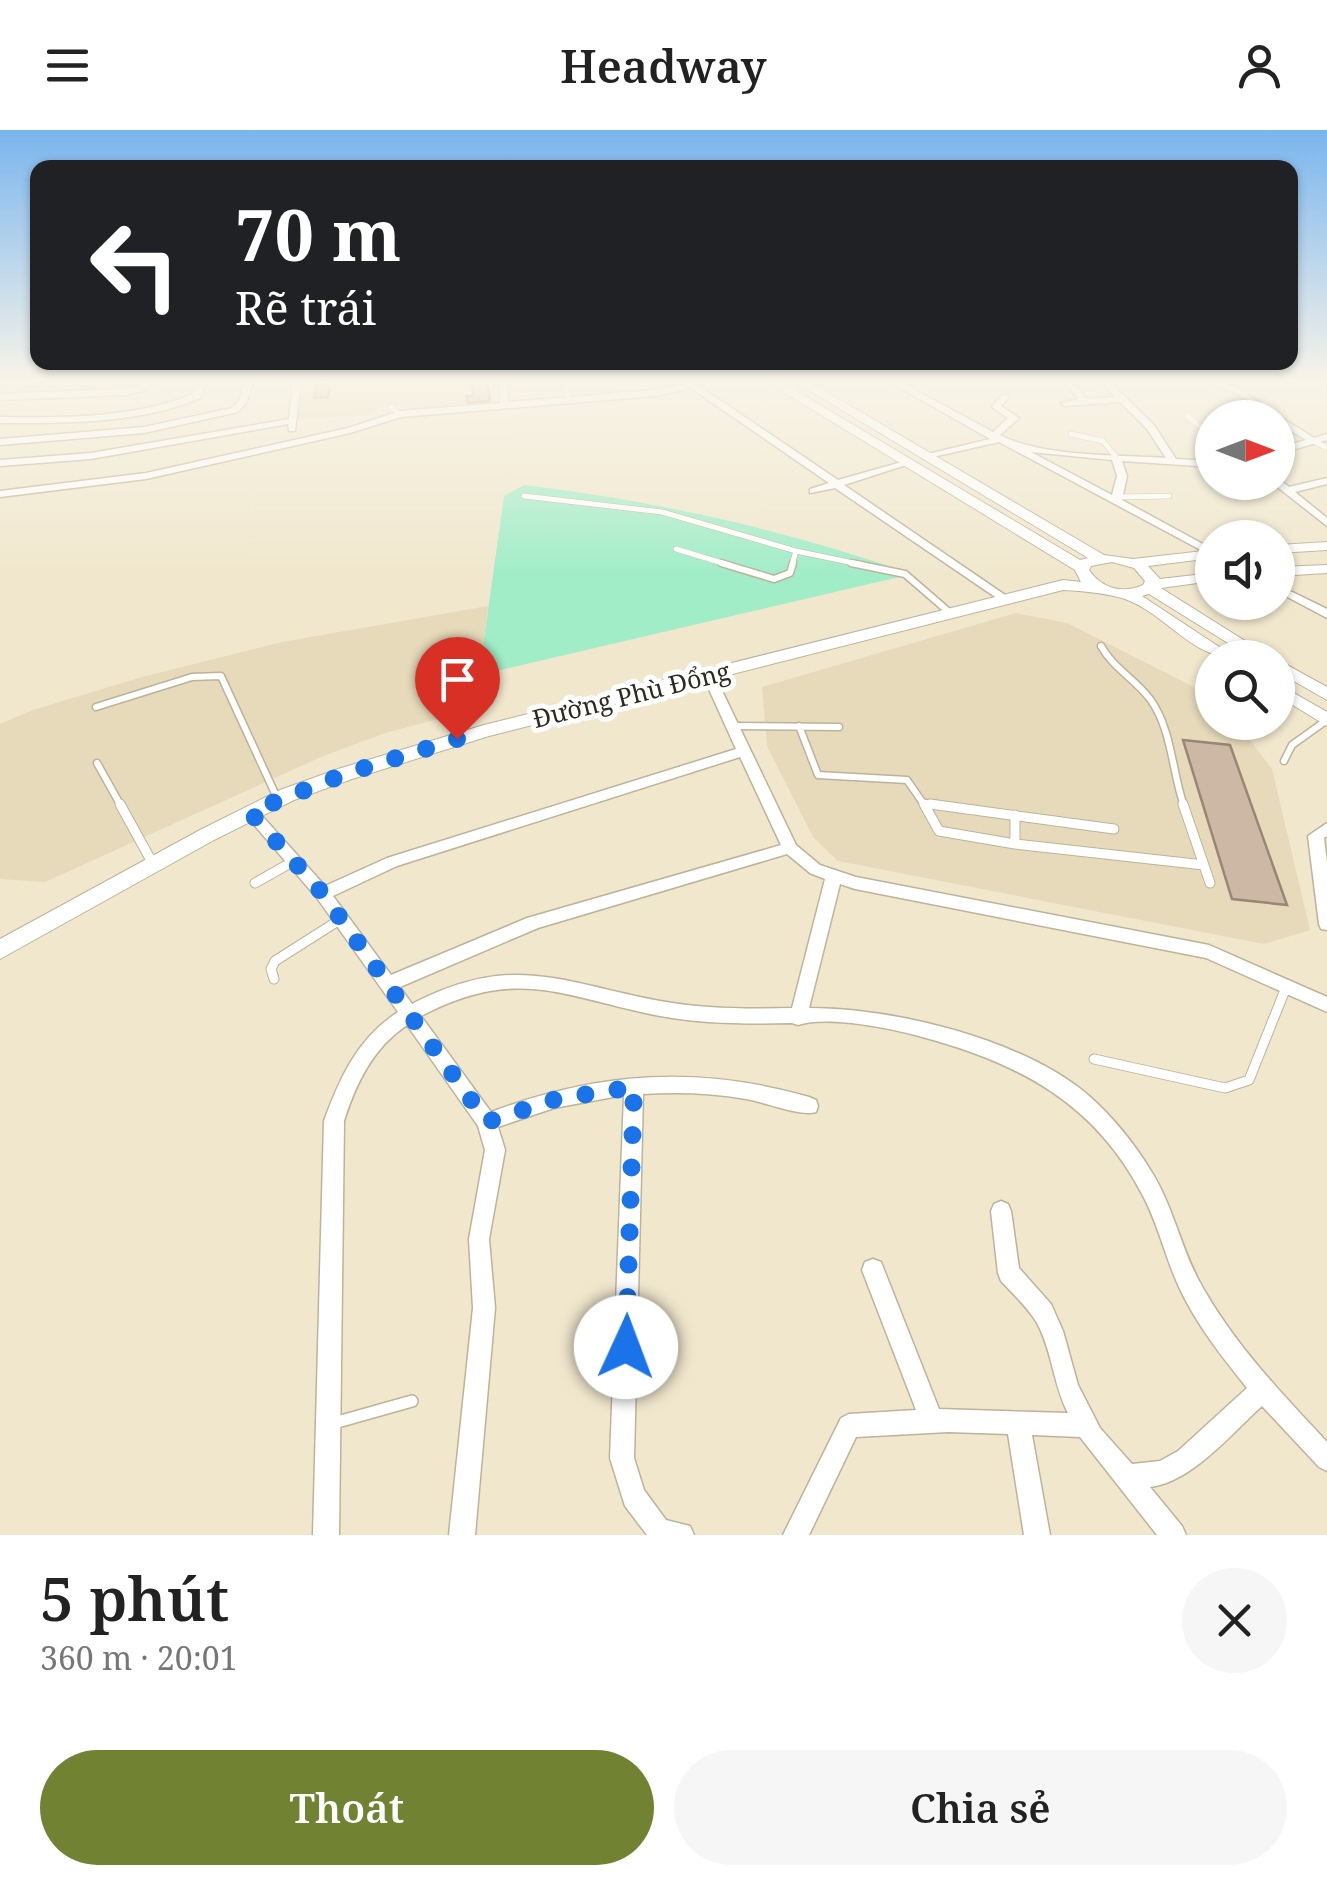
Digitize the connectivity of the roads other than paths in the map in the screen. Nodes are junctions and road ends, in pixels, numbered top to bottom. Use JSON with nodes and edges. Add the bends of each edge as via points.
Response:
{"nodes":[{"id":1,"x":151,"y":446,"type":"edge"},
{"id":2,"x":281,"y":446,"type":"edge"},
{"id":3,"x":781,"y":446,"type":"edge"},
{"id":4,"x":879,"y":446,"type":"edge"},
{"id":5,"x":908,"y":446,"type":"edge"},
{"id":6,"x":969,"y":446,"type":"edge"},
{"id":7,"x":1010,"y":446,"type":"joint"},
{"id":8,"x":1107,"y":446,"type":"edge"},
{"id":9,"x":1162,"y":446,"type":"edge"},
{"id":10,"x":927,"y":457,"type":"junction"},
{"id":11,"x":1116,"y":457,"type":"junction"},
{"id":12,"x":906,"y":462,"type":"junction"},
{"id":13,"x":1173,"y":462,"type":"junction"},
{"id":14,"x":0,"y":463,"type":"edge"},
{"id":15,"x":1195,"y":463,"type":"edge"},
{"id":16,"x":1327,"y":481,"type":"edge"},
{"id":17,"x":836,"y":484,"type":"junction"},
{"id":18,"x":1295,"y":490,"type":"edge"},
{"id":19,"x":814,"y":491,"type":"dead end"},
{"id":20,"x":0,"y":494,"type":"edge"},
{"id":21,"x":524,"y":496,"type":"dead end"},
{"id":22,"x":1169,"y":496,"type":"dead end"},
{"id":23,"x":1295,"y":499,"type":"edge"},
{"id":24,"x":1117,"y":500,"type":"junction"},
{"id":25,"x":1327,"y":523,"type":"edge"},
{"id":26,"x":1195,"y":544,"type":"edge"},
{"id":27,"x":1327,"y":546,"type":"edge"},
{"id":28,"x":676,"y":548,"type":"dead end"},
{"id":29,"x":1295,"y":549,"type":"edge"},
{"id":30,"x":796,"y":551,"type":"junction"},
{"id":31,"x":1195,"y":555,"type":"edge"},
{"id":32,"x":1099,"y":558,"type":"junction"},
{"id":33,"x":1134,"y":563,"type":"junction"},
{"id":34,"x":1327,"y":569,"type":"edge"},
{"id":35,"x":1082,"y":570,"type":"junction"},
{"id":36,"x":1295,"y":571,"type":"edge"},
{"id":37,"x":1195,"y":580,"type":"edge"},
{"id":38,"x":1063,"y":585,"type":"junction"},
{"id":39,"x":1151,"y":586,"type":"junction"},
{"id":40,"x":1096,"y":587,"type":"junction"},
{"id":41,"x":1129,"y":595,"type":"junction"},
{"id":42,"x":1295,"y":597,"type":"edge"},
{"id":43,"x":1004,"y":600,"type":"junction"},
{"id":44,"x":949,"y":612,"type":"junction"},
{"id":45,"x":1327,"y":614,"type":"edge"},
{"id":46,"x":1200,"y":640,"type":"edge"},
{"id":47,"x":1236,"y":640,"type":"edge"},
{"id":48,"x":1101,"y":646,"type":"dead end"},
{"id":49,"x":708,"y":674,"type":"junction"},
{"id":50,"x":1295,"y":676,"type":"edge"},
{"id":51,"x":1327,"y":696,"type":"edge"},
{"id":52,"x":1295,"y":699,"type":"edge"},
{"id":53,"x":96,"y":707,"type":"dead end"},
{"id":54,"x":1327,"y":720,"type":"edge"},
{"id":55,"x":732,"y":726,"type":"junction"},
{"id":56,"x":799,"y":726,"type":"junction"},
{"id":57,"x":839,"y":727,"type":"dead end"},
{"id":58,"x":744,"y":751,"type":"junction"},
{"id":59,"x":1284,"y":761,"type":"dead end"},
{"id":60,"x":98,"y":763,"type":"dead end"},
{"id":61,"x":278,"y":800,"type":"junction"},
{"id":62,"x":925,"y":804,"type":"junction"},
{"id":63,"x":250,"y":812,"type":"junction"},
{"id":64,"x":1014,"y":815,"type":"junction"},
{"id":65,"x":1327,"y":828,"type":"edge"},
{"id":66,"x":1114,"y":829,"type":"dead end"},
{"id":67,"x":1014,"y":844,"type":"junction"},
{"id":68,"x":790,"y":848,"type":"junction"},
{"id":69,"x":294,"y":862,"type":"junction"},
{"id":70,"x":154,"y":864,"type":"junction"},
{"id":71,"x":1204,"y":864,"type":"junction"},
{"id":72,"x":834,"y":875,"type":"junction"},
{"id":73,"x":255,"y":883,"type":"dead end"},
{"id":74,"x":1210,"y":883,"type":"dead end"},
{"id":75,"x":323,"y":894,"type":"junction"},
{"id":76,"x":341,"y":919,"type":"junction"},
{"id":77,"x":1327,"y":924,"type":"edge"},
{"id":78,"x":0,"y":950,"type":"edge"},
{"id":79,"x":274,"y":979,"type":"dead end"},
{"id":80,"x":389,"y":984,"type":"junction"},
{"id":81,"x":1286,"y":986,"type":"junction"},
{"id":82,"x":1327,"y":1005,"type":"edge"},
{"id":83,"x":410,"y":1013,"type":"junction"},
{"id":84,"x":798,"y":1018,"type":"junction"},
{"id":85,"x":1094,"y":1059,"type":"dead end"},
{"id":86,"x":634,"y":1087,"type":"junction"},
{"id":87,"x":809,"y":1106,"type":"dead end"},
{"id":88,"x":487,"y":1122,"type":"junction"},
{"id":89,"x":1002,"y":1211,"type":"dead end"},
{"id":90,"x":873,"y":1270,"type":"dead end"},
{"id":91,"x":1262,"y":1390,"type":"junction"},
{"id":92,"x":412,"y":1401,"type":"dead end"},
{"id":93,"x":932,"y":1421,"type":"junction"},
{"id":94,"x":1018,"y":1423,"type":"junction"},
{"id":95,"x":330,"y":1424,"type":"junction"},
{"id":96,"x":1086,"y":1425,"type":"junction"},
{"id":97,"x":1327,"y":1459,"type":"edge"},
{"id":98,"x":1126,"y":1477,"type":"junction"},
{"id":99,"x":326,"y":1535,"type":"edge"},
{"id":100,"x":462,"y":1535,"type":"edge"},
{"id":101,"x":681,"y":1535,"type":"edge"},
{"id":102,"x":796,"y":1535,"type":"edge"},
{"id":103,"x":1036,"y":1535,"type":"edge"},
{"id":104,"x":1173,"y":1535,"type":"edge"}],
"edges":[{"from":1,"to":14,"type":"street"},
{"from":2,"to":20,"type":"street","via":[[146,476]]},
{"from":3,"to":17,"type":"street"},
{"from":4,"to":12,"type":"main road"},
{"from":5,"to":10,"type":"main road"},
{"from":6,"to":10,"type":"street"},
{"from":7,"to":11,"type":"street"},
{"from":7,"to":24,"type":"street"},
{"from":8,"to":11,"type":"lane"},
{"from":9,"to":13,"type":"street"},
{"from":10,"to":32,"type":"main road"},
{"from":11,"to":13,"type":"street"},
{"from":11,"to":24,"type":"street","via":[[1122,476]]},
{"from":12,"to":17,"type":"street"},
{"from":12,"to":35,"type":"main road"},
{"from":13,"to":15,"type":"street"},
{"from":16,"to":18,"type":"street"},
{"from":17,"to":19,"type":"street"},
{"from":17,"to":43,"type":"street"},
{"from":21,"to":30,"type":"lane","via":[[662,512]]},
{"from":22,"to":24,"type":"lane"},
{"from":23,"to":25,"type":"street"},
{"from":24,"to":26,"type":"street"},
{"from":27,"to":29,"type":"main road"},
{"from":28,"to":30,"type":"lane","via":[[774,579],[790,573]]},
{"from":30,"to":44,"type":"lane","via":[[905,574]]},
{"from":31,"to":33,"type":"main road"},
{"from":32,"to":33,"type":"main road"},
{"from":32,"to":35,"type":"main road","name":"Đường Phù Đổng"},
{"from":33,"to":39,"type":"main road","via":[[1149,574]]},
{"from":34,"to":36,"type":"main road"},
{"from":35,"to":38,"type":"main road","name":"Đường Phù Đổng"},
{"from":35,"to":40,"type":"main road"},
{"from":37,"to":39,"type":"main road"},
{"from":38,"to":40,"type":"main road","name":"Đường Phù Đổng"},
{"from":38,"to":43,"type":"main road","name":"Đường Phù Đổng"},
{"from":39,"to":41,"type":"main road"},
{"from":39,"to":47,"type":"main road"},
{"from":40,"to":41,"type":"main road","name":"Đường Phù Đổng"},
{"from":41,"to":46,"type":"main road"},
{"from":42,"to":45,"type":"street"},
{"from":43,"to":44,"type":"main road","name":"Đường Phù Đổng"},
{"from":44,"to":49,"type":"main road","name":"Đường Phù Đổng"},
{"from":48,"to":71,"type":"lane","via":[[1150,700],[1165,728]]},
{"from":49,"to":55,"type":"street"},
{"from":49,"to":61,"type":"main road","name":"Đường Phù Đổng","via":[[402,754]]},
{"from":50,"to":51,"type":"main road"},
{"from":52,"to":54,"type":"main road"},
{"from":53,"to":61,"type":"lane","via":[[192,677],[221,676]]},
{"from":54,"to":59,"type":"lane","via":[[1292,745]]},
{"from":55,"to":56,"type":"lane"},
{"from":55,"to":58,"type":"street"},
{"from":56,"to":57,"type":"lane"},
{"from":56,"to":62,"type":"lane","via":[[818,775],[908,780]]},
{"from":58,"to":68,"type":"street"},
{"from":58,"to":75,"type":"street","via":[[392,862]]},
{"from":60,"to":70,"type":"lane"},
{"from":61,"to":63,"type":"main road","name":"Đường Phù Đổng"},
{"from":62,"to":64,"type":"lane"},
{"from":62,"to":67,"type":"lane","via":[[938,831]]},
{"from":63,"to":69,"type":"street"},
{"from":63,"to":70,"type":"main road","name":"Đường Phù Đổng"},
{"from":64,"to":66,"type":"lane"},
{"from":64,"to":67,"type":"lane"},
{"from":65,"to":77,"type":"street","via":[[1316,836]]},
{"from":67,"to":71,"type":"lane"},
{"from":68,"to":72,"type":"street"},
{"from":68,"to":80,"type":"street","via":[[533,923]]},
{"from":69,"to":73,"type":"lane"},
{"from":69,"to":75,"type":"street"},
{"from":70,"to":78,"type":"main road","name":"Đường Phù Đổng"},
{"from":71,"to":74,"type":"lane"},
{"from":72,"to":81,"type":"street","via":[[1209,952]]},
{"from":72,"to":84,"type":"street"},
{"from":75,"to":76,"type":"street"},
{"from":76,"to":79,"type":"lane","via":[[280,956],[271,969]]},
{"from":76,"to":80,"type":"street"},
{"from":80,"to":83,"type":"street"},
{"from":81,"to":82,"type":"street"},
{"from":81,"to":85,"type":"lane","via":[[1249,1080],[1225,1088]]},
{"from":83,"to":84,"type":"street","via":[[460,990],[540,979],[684,1013]]},
{"from":83,"to":88,"type":"street"},
{"from":83,"to":95,"type":"street","via":[[373,1041],[348,1078],[334,1121]]},
{"from":84,"to":91,"type":"street","via":[[892,1022],[1014,1060],[1079,1100],[1144,1177],[1194,1294]]},
{"from":86,"to":87,"type":"street","via":[[776,1094]]},
{"from":86,"to":88,"type":"street","via":[[556,1099]]},
{"from":86,"to":101,"type":"street","via":[[622,1458],[634,1497],[659,1530]]},
{"from":88,"to":100,"type":"street","via":[[495,1150],[479,1239],[484,1308]]},
{"from":89,"to":96,"type":"street","via":[[1009,1273],[1048,1322]]},
{"from":90,"to":93,"type":"street"},
{"from":91,"to":97,"type":"street"},
{"from":91,"to":98,"type":"street","via":[[1186,1459],[1164,1473]]},
{"from":92,"to":95,"type":"lane"},
{"from":93,"to":94,"type":"street"},
{"from":93,"to":102,"type":"street","via":[[848,1426]]},
{"from":94,"to":96,"type":"street"},
{"from":94,"to":103,"type":"street"},
{"from":95,"to":99,"type":"street"},
{"from":96,"to":98,"type":"street"},
{"from":98,"to":104,"type":"street"}]}
